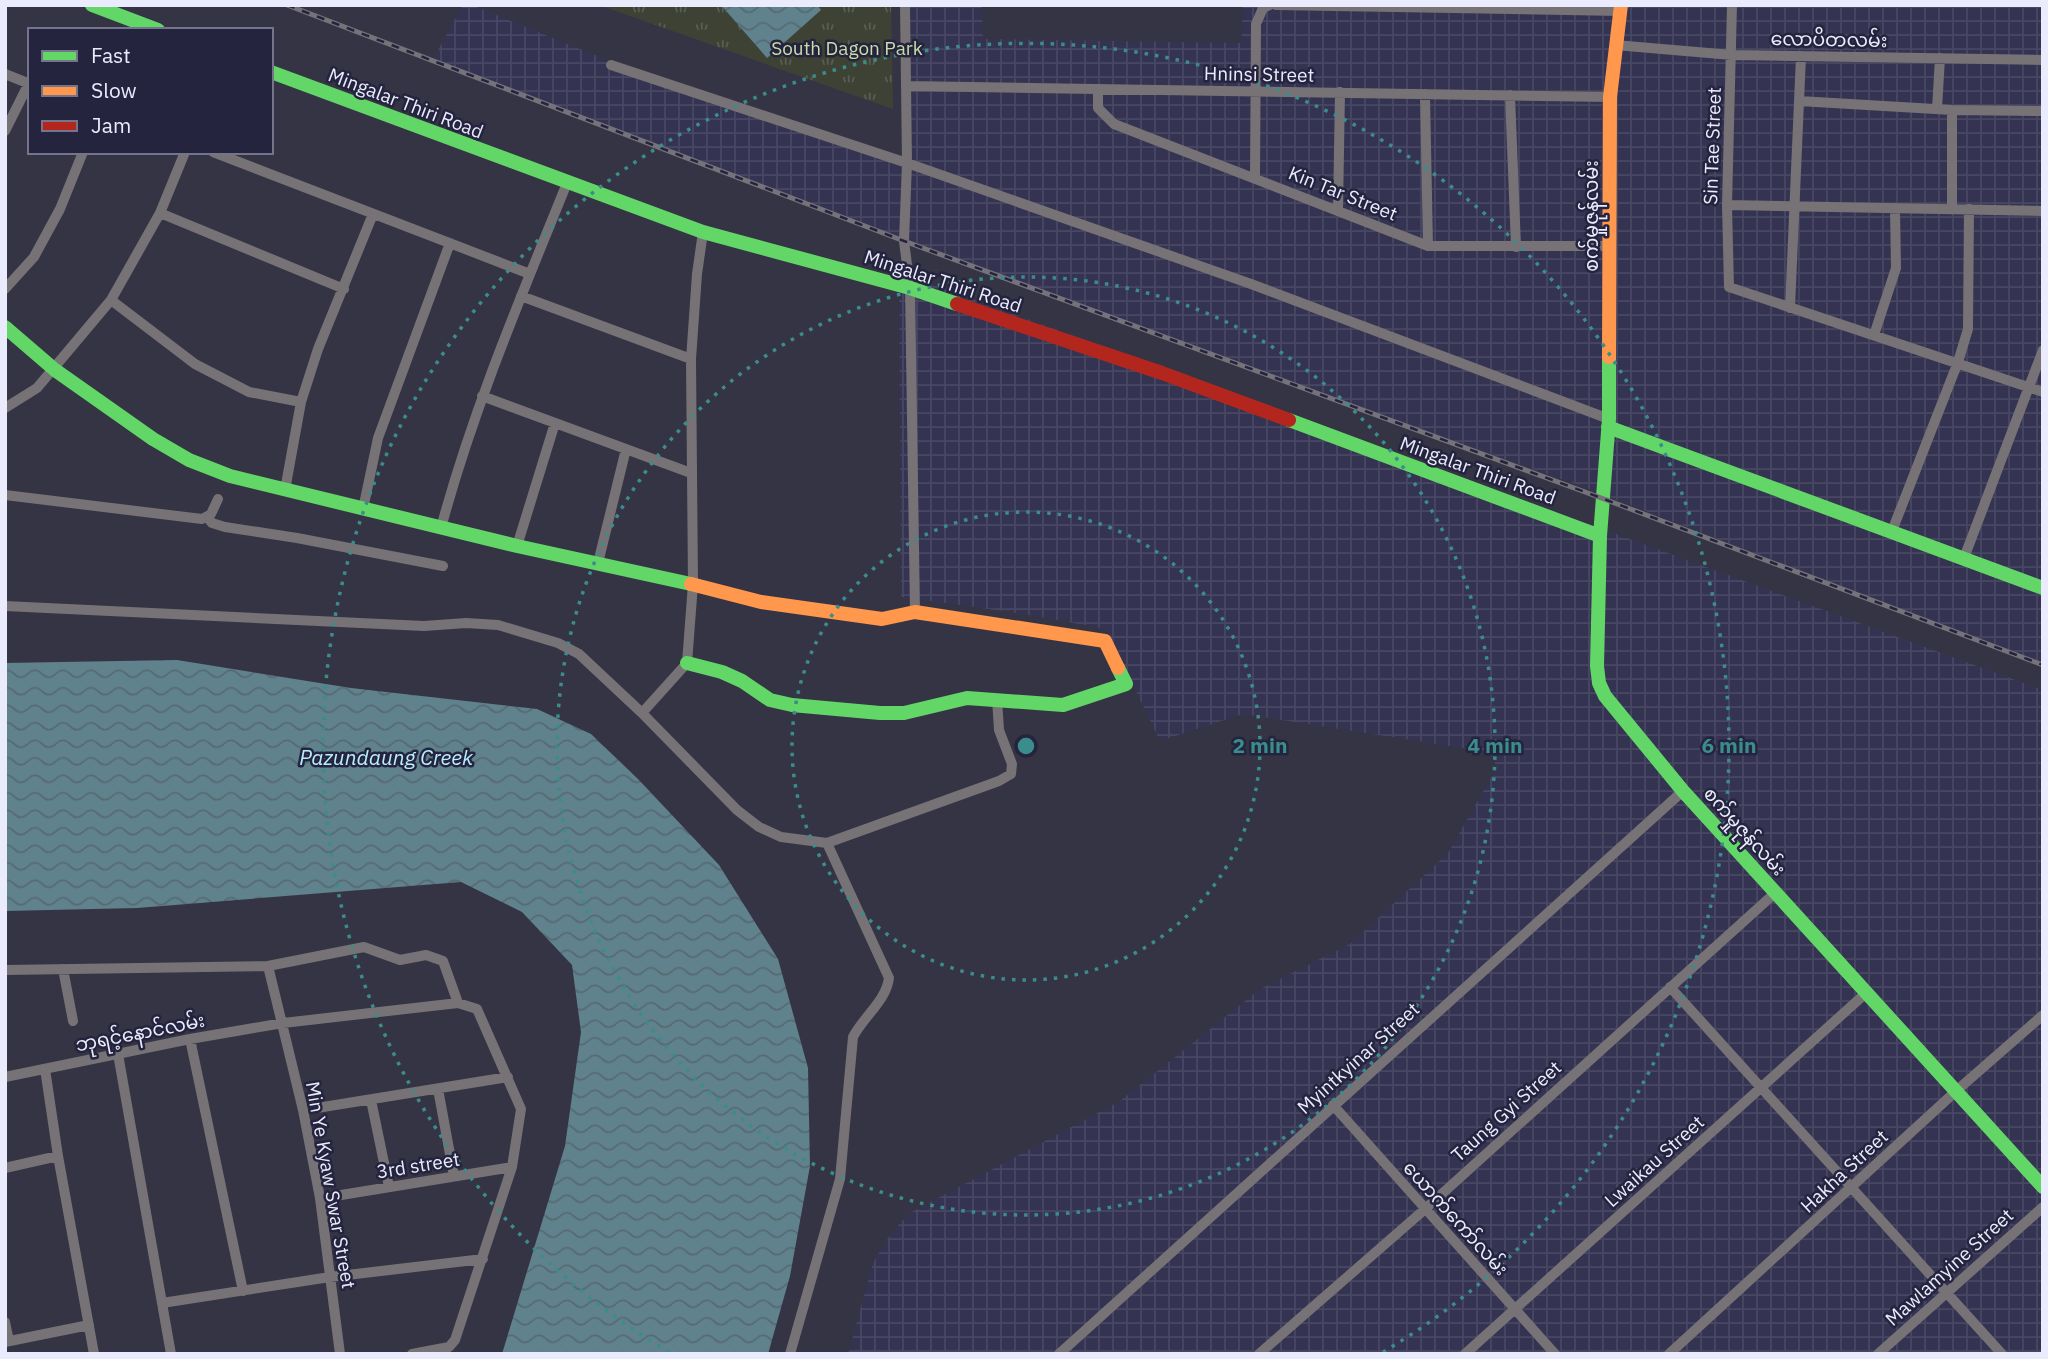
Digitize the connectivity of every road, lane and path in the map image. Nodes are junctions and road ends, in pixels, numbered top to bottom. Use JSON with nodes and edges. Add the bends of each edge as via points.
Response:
{"nodes":[{"id":1,"x":92,"y":5,"type":"edge"},
{"id":2,"x":905,"y":5,"type":"edge"},
{"id":3,"x":1270,"y":5,"type":"edge"},
{"id":4,"x":1276,"y":5,"type":"edge"},
{"id":5,"x":1732,"y":5,"type":"edge"},
{"id":6,"x":1621,"y":8,"type":"edge"},
{"id":7,"x":153,"y":28,"type":"edge"},
{"id":8,"x":1615,"y":45,"type":"junction"},
{"id":9,"x":1732,"y":55,"type":"junction"},
{"id":10,"x":1801,"y":56,"type":"junction"},
{"id":11,"x":1940,"y":58,"type":"junction"},
{"id":12,"x":2043,"y":60,"type":"edge"},
{"id":13,"x":611,"y":65,"type":"dead end"},
{"id":14,"x":273,"y":73,"type":"edge"},
{"id":15,"x":5,"y":74,"type":"edge"},
{"id":16,"x":28,"y":83,"type":"edge"},
{"id":17,"x":28,"y":85,"type":"edge"},
{"id":18,"x":907,"y":86,"type":"junction"},
{"id":19,"x":1098,"y":89,"type":"junction"},
{"id":20,"x":1256,"y":91,"type":"junction"},
{"id":21,"x":1340,"y":92,"type":"junction"},
{"id":22,"x":1426,"y":94,"type":"junction"},
{"id":23,"x":1510,"y":95,"type":"junction"},
{"id":24,"x":1610,"y":97,"type":"junction"},
{"id":25,"x":1799,"y":101,"type":"junction"},
{"id":26,"x":1937,"y":109,"type":"junction"},
{"id":27,"x":1952,"y":110,"type":"junction"},
{"id":28,"x":2043,"y":111,"type":"edge"},
{"id":29,"x":5,"y":131,"type":"edge"},
{"id":30,"x":82,"y":154,"type":"edge"},
{"id":31,"x":184,"y":154,"type":"edge"},
{"id":32,"x":218,"y":154,"type":"edge"},
{"id":33,"x":907,"y":163,"type":"junction"},
{"id":34,"x":1255,"y":177,"type":"junction"},
{"id":35,"x":567,"y":183,"type":"junction"},
{"id":36,"x":1727,"y":205,"type":"junction"},
{"id":37,"x":1794,"y":206,"type":"junction"},
{"id":38,"x":1895,"y":208,"type":"junction"},
{"id":39,"x":1952,"y":209,"type":"junction"},
{"id":40,"x":1969,"y":209,"type":"junction"},
{"id":41,"x":1338,"y":210,"type":"junction"},
{"id":42,"x":2043,"y":211,"type":"edge"},
{"id":43,"x":160,"y":213,"type":"junction"},
{"id":44,"x":373,"y":214,"type":"junction"},
{"id":45,"x":704,"y":232,"type":"junction"},
{"id":46,"x":450,"y":243,"type":"junction"},
{"id":47,"x":1428,"y":246,"type":"junction"},
{"id":48,"x":1610,"y":246,"type":"junction"},
{"id":49,"x":1516,"y":247,"type":"junction"},
{"id":50,"x":530,"y":274,"type":"junction"},
{"id":51,"x":910,"y":288,"type":"junction"},
{"id":52,"x":5,"y":289,"type":"edge"},
{"id":53,"x":344,"y":289,"type":"junction"},
{"id":54,"x":522,"y":296,"type":"junction"},
{"id":55,"x":111,"y":300,"type":"junction"},
{"id":56,"x":1790,"y":308,"type":"junction"},
{"id":57,"x":5,"y":327,"type":"edge"},
{"id":58,"x":1874,"y":335,"type":"junction"},
{"id":59,"x":2043,"y":350,"type":"edge"},
{"id":60,"x":691,"y":359,"type":"junction"},
{"id":61,"x":1958,"y":362,"type":"junction"},
{"id":62,"x":55,"y":370,"type":"junction"},
{"id":63,"x":2029,"y":387,"type":"junction"},
{"id":64,"x":2043,"y":392,"type":"edge"},
{"id":65,"x":482,"y":396,"type":"junction"},
{"id":66,"x":301,"y":402,"type":"junction"},
{"id":67,"x":5,"y":408,"type":"edge"},
{"id":68,"x":555,"y":423,"type":"junction"},
{"id":69,"x":1609,"y":423,"type":"junction"},
{"id":70,"x":626,"y":449,"type":"junction"},
{"id":71,"x":691,"y":472,"type":"junction"},
{"id":72,"x":285,"y":490,"type":"junction"},
{"id":73,"x":5,"y":495,"type":"edge"},
{"id":74,"x":218,"y":499,"type":"dead end"},
{"id":75,"x":363,"y":509,"type":"junction"},
{"id":76,"x":206,"y":517,"type":"junction"},
{"id":77,"x":441,"y":528,"type":"junction"},
{"id":78,"x":1892,"y":531,"type":"junction"},
{"id":79,"x":1600,"y":536,"type":"junction"},
{"id":80,"x":517,"y":546,"type":"junction"},
{"id":81,"x":1964,"y":558,"type":"junction"},
{"id":82,"x":598,"y":563,"type":"junction"},
{"id":83,"x":443,"y":566,"type":"dead end"},
{"id":84,"x":693,"y":584,"type":"junction"},
{"id":85,"x":2043,"y":588,"type":"edge"},
{"id":86,"x":5,"y":606,"type":"edge"},
{"id":87,"x":915,"y":612,"type":"junction"},
{"id":88,"x":687,"y":663,"type":"junction"},
{"id":89,"x":997,"y":699,"type":"junction"},
{"id":90,"x":642,"y":713,"type":"junction"},
{"id":91,"x":1683,"y":790,"type":"junction"},
{"id":92,"x":827,"y":843,"type":"junction"},
{"id":93,"x":1775,"y":893,"type":"junction"},
{"id":94,"x":268,"y":965,"type":"junction"},
{"id":95,"x":63,"y":969,"type":"junction"},
{"id":96,"x":5,"y":970,"type":"edge"},
{"id":97,"x":1670,"y":986,"type":"junction"},
{"id":98,"x":1866,"y":993,"type":"junction"},
{"id":99,"x":458,"y":1003,"type":"junction"},
{"id":100,"x":2043,"y":1015,"type":"edge"},
{"id":101,"x":73,"y":1021,"type":"dead end"},
{"id":102,"x":283,"y":1023,"type":"junction"},
{"id":103,"x":190,"y":1039,"type":"junction"},
{"id":104,"x":118,"y":1054,"type":"junction"},
{"id":105,"x":45,"y":1069,"type":"junction"},
{"id":106,"x":5,"y":1077,"type":"edge"},
{"id":107,"x":508,"y":1077,"type":"junction"},
{"id":108,"x":1762,"y":1088,"type":"junction"},
{"id":109,"x":438,"y":1089,"type":"junction"},
{"id":110,"x":1955,"y":1092,"type":"junction"},
{"id":111,"x":371,"y":1100,"type":"junction"},
{"id":112,"x":1332,"y":1105,"type":"junction"},
{"id":113,"x":317,"y":1108,"type":"dead end"},
{"id":114,"x":58,"y":1156,"type":"junction"},
{"id":115,"x":512,"y":1167,"type":"junction"},
{"id":116,"x":5,"y":1168,"type":"edge"},
{"id":117,"x":454,"y":1177,"type":"junction"},
{"id":118,"x":389,"y":1187,"type":"junction"},
{"id":119,"x":2043,"y":1187,"type":"edge"},
{"id":120,"x":1852,"y":1188,"type":"junction"},
{"id":121,"x":329,"y":1197,"type":"dead end"},
{"id":122,"x":2043,"y":1207,"type":"edge"},
{"id":123,"x":1424,"y":1210,"type":"junction"},
{"id":124,"x":483,"y":1259,"type":"junction"},
{"id":125,"x":330,"y":1277,"type":"junction"},
{"id":126,"x":243,"y":1291,"type":"junction"},
{"id":127,"x":1946,"y":1293,"type":"junction"},
{"id":128,"x":162,"y":1303,"type":"junction"},
{"id":129,"x":1515,"y":1308,"type":"junction"},
{"id":130,"x":5,"y":1322,"type":"edge"},
{"id":131,"x":89,"y":1325,"type":"junction"},
{"id":132,"x":7,"y":1342,"type":"edge"},
{"id":133,"x":336,"y":1353,"type":"edge"},
{"id":134,"x":94,"y":1354,"type":"edge"},
{"id":135,"x":171,"y":1354,"type":"edge"},
{"id":136,"x":412,"y":1354,"type":"edge"},
{"id":137,"x":790,"y":1354,"type":"edge"},
{"id":138,"x":1059,"y":1354,"type":"edge"},
{"id":139,"x":1259,"y":1354,"type":"edge"},
{"id":140,"x":1465,"y":1354,"type":"edge"},
{"id":141,"x":1555,"y":1354,"type":"edge"},
{"id":142,"x":1669,"y":1354,"type":"edge"},
{"id":143,"x":1878,"y":1354,"type":"edge"},
{"id":144,"x":2002,"y":1354,"type":"edge"}],
"edges":[{"from":1,"to":7,"type":"street"},
{"from":2,"to":18,"type":"street"},
{"from":3,"to":20,"type":"street","via":[[1263,8],[1256,24]]},
{"from":4,"to":6,"type":"street"},
{"from":5,"to":9,"type":"street","name":"Sin Tae Street"},
{"from":6,"to":8,"type":"street","name":"စက်မှုဇုန်လမ်း"},
{"from":8,"to":9,"type":"street","name":"လောပိတလမ်း"},
{"from":8,"to":24,"type":"street","name":"စက်မှုဇုန်လမ်း"},
{"from":9,"to":10,"type":"street","name":"လောပိတလမ်း"},
{"from":9,"to":36,"type":"street","name":"Sin Tae Street"},
{"from":10,"to":11,"type":"street","name":"လောပိတလမ်း"},
{"from":10,"to":25,"type":"street"},
{"from":11,"to":12,"type":"street","name":"လောပိတလမ်း"},
{"from":11,"to":26,"type":"street"},
{"from":13,"to":33,"type":"street"},
{"from":14,"to":35,"type":"street","name":"Mingalar Thiri Road"},
{"from":15,"to":16,"type":"street"},
{"from":17,"to":29,"type":"street"},
{"from":18,"to":19,"type":"street","name":"Hninsi Street"},
{"from":18,"to":33,"type":"street"},
{"from":19,"to":20,"type":"street","name":"Hninsi Street"},
{"from":19,"to":34,"type":"street","name":"Kin Tar Street","via":[[1098,108],[1114,124]]},
{"from":20,"to":21,"type":"street","name":"Hninsi Street"},
{"from":20,"to":34,"type":"street"},
{"from":21,"to":22,"type":"street","name":"Hninsi Street"},
{"from":21,"to":41,"type":"street"},
{"from":22,"to":23,"type":"street","name":"Hninsi Street"},
{"from":22,"to":47,"type":"street"},
{"from":23,"to":24,"type":"street","name":"Hninsi Street"},
{"from":23,"to":49,"type":"street"},
{"from":24,"to":48,"type":"street","name":"စက်မှုဇုန်လမ်း"},
{"from":25,"to":26,"type":"street"},
{"from":25,"to":37,"type":"street"},
{"from":26,"to":27,"type":"street"},
{"from":27,"to":28,"type":"street"},
{"from":27,"to":39,"type":"street"},
{"from":30,"to":52,"type":"street","via":[[34,257]]},
{"from":31,"to":43,"type":"street"},
{"from":32,"to":44,"type":"street"},
{"from":33,"to":51,"type":"street","via":[[904,241]]},
{"from":33,"to":69,"type":"street","via":[[1251,285]]},
{"from":34,"to":41,"type":"street","name":"Kin Tar Street"},
{"from":35,"to":45,"type":"street","name":"Mingalar Thiri Road"},
{"from":35,"to":50,"type":"street"},
{"from":36,"to":37,"type":"street"},
{"from":36,"to":56,"type":"street","name":"Sin Tae Street","via":[[1729,287]]},
{"from":37,"to":38,"type":"street"},
{"from":37,"to":56,"type":"street"},
{"from":38,"to":39,"type":"street"},
{"from":38,"to":58,"type":"street","via":[[1896,268]]},
{"from":39,"to":40,"type":"street"},
{"from":40,"to":42,"type":"street"},
{"from":40,"to":61,"type":"street","via":[[1968,329]]},
{"from":41,"to":47,"type":"street","name":"Kin Tar Street"},
{"from":43,"to":53,"type":"street"},
{"from":43,"to":55,"type":"street"},
{"from":44,"to":46,"type":"street"},
{"from":44,"to":53,"type":"street"},
{"from":45,"to":51,"type":"street","name":"Mingalar Thiri Road"},
{"from":45,"to":60,"type":"street"},
{"from":46,"to":50,"type":"street"},
{"from":46,"to":75,"type":"street","via":[[378,438]]},
{"from":47,"to":49,"type":"street","name":"Kin Tar Street"},
{"from":48,"to":49,"type":"street","name":"Kin Tar Street"},
{"from":48,"to":69,"type":"street","name":"စက်မှုဇုန်လမ်း"},
{"from":50,"to":54,"type":"street"},
{"from":51,"to":79,"type":"street","name":"Mingalar Thiri Road","via":[[1162,373]]},
{"from":51,"to":87,"type":"street"},
{"from":53,"to":66,"type":"street"},
{"from":54,"to":60,"type":"street"},
{"from":54,"to":65,"type":"street"},
{"from":55,"to":62,"type":"street"},
{"from":55,"to":66,"type":"street","via":[[195,364],[249,392]]},
{"from":56,"to":58,"type":"street"},
{"from":57,"to":62,"type":"street"},
{"from":58,"to":61,"type":"street"},
{"from":59,"to":63,"type":"street"},
{"from":60,"to":71,"type":"street"},
{"from":61,"to":63,"type":"street"},
{"from":61,"to":78,"type":"street"},
{"from":62,"to":67,"type":"street"},
{"from":62,"to":72,"type":"street","via":[[189,460]]},
{"from":63,"to":64,"type":"street"},
{"from":63,"to":81,"type":"street"},
{"from":65,"to":68,"type":"street"},
{"from":65,"to":77,"type":"street"},
{"from":66,"to":72,"type":"street"},
{"from":68,"to":70,"type":"street"},
{"from":68,"to":80,"type":"street"},
{"from":69,"to":78,"type":"street"},
{"from":69,"to":79,"type":"street","name":"စက်မှုဇုန်လမ်း"},
{"from":70,"to":71,"type":"street"},
{"from":70,"to":82,"type":"street"},
{"from":71,"to":84,"type":"street"},
{"from":72,"to":75,"type":"street"},
{"from":73,"to":76,"type":"street"},
{"from":74,"to":76,"type":"street"},
{"from":75,"to":77,"type":"street"},
{"from":76,"to":83,"type":"street","via":[[225,527]]},
{"from":77,"to":80,"type":"street"},
{"from":78,"to":81,"type":"street"},
{"from":79,"to":91,"type":"street","name":"စက်မှုဇုန်လမ်း","via":[[1599,683]]},
{"from":80,"to":82,"type":"street"},
{"from":81,"to":85,"type":"street"},
{"from":82,"to":84,"type":"street"},
{"from":84,"to":87,"type":"street","via":[[761,602],[882,619]]},
{"from":84,"to":88,"type":"street"},
{"from":86,"to":90,"type":"street","via":[[424,626],[498,625],[579,654]]},
{"from":87,"to":89,"type":"street","via":[[1105,641],[1126,684],[1063,705]]},
{"from":88,"to":89,"type":"street","via":[[722,672],[770,700],[792,705],[904,713],[967,698]]},
{"from":88,"to":90,"type":"street"},
{"from":89,"to":92,"type":"street","via":[[999,730],[1013,764],[1011,774]]},
{"from":90,"to":92,"type":"street","via":[[759,827],[781,837]]},
{"from":91,"to":93,"type":"street","name":"စက်မှုဇုန်လမ်း"},
{"from":91,"to":112,"type":"street","name":"Myintkyinar Street"},
{"from":92,"to":137,"type":"street","via":[[889,978],[887,990],[853,1037],[840,1179]]},
{"from":93,"to":97,"type":"street","name":"Taung Gyi Street"},
{"from":93,"to":98,"type":"street","name":"စက်မှုဇုန်လမ်း"},
{"from":94,"to":95,"type":"street"},
{"from":94,"to":99,"type":"street","via":[[364,947],[400,961],[426,955],[446,964]]},
{"from":94,"to":102,"type":"street","name":"Min Ye Kyaw Swar Street"},
{"from":95,"to":96,"type":"street"},
{"from":95,"to":101,"type":"street"},
{"from":97,"to":108,"type":"street"},
{"from":97,"to":123,"type":"street","name":"Taung Gyi Street"},
{"from":98,"to":108,"type":"street","name":"Lwaikau Street"},
{"from":98,"to":110,"type":"street","name":"စက်မှုဇုန်လမ်း"},
{"from":99,"to":102,"type":"street","name":"ဘုရင့်နောင်လမ်း"},
{"from":99,"to":107,"type":"street","via":[[477,1009]]},
{"from":100,"to":110,"type":"street","name":"Hakha Street"},
{"from":102,"to":103,"type":"street","name":"ဘုရင့်နောင်လမ်း"},
{"from":102,"to":125,"type":"street","name":"Min Ye Kyaw Swar Street","via":[[320,1198]]},
{"from":103,"to":104,"type":"street","name":"ဘုရင့်နောင်လမ်း"},
{"from":103,"to":126,"type":"street"},
{"from":104,"to":105,"type":"street","name":"ဘုရင့်နောင်လမ်း"},
{"from":104,"to":128,"type":"street"},
{"from":105,"to":106,"type":"street","name":"ဘုရင့်နောင်လမ်း"},
{"from":105,"to":114,"type":"street"},
{"from":107,"to":109,"type":"street"},
{"from":107,"to":115,"type":"street","via":[[521,1109]]},
{"from":108,"to":120,"type":"street"},
{"from":108,"to":129,"type":"street","name":"Lwaikau Street"},
{"from":109,"to":111,"type":"street"},
{"from":109,"to":117,"type":"street"},
{"from":110,"to":119,"type":"street","name":"စက်မှုဇုန်လမ်း"},
{"from":110,"to":120,"type":"street","name":"Hakha Street"},
{"from":111,"to":113,"type":"street"},
{"from":111,"to":118,"type":"street"},
{"from":112,"to":123,"type":"street","name":"ယောက်ကော်လမ်း"},
{"from":112,"to":138,"type":"street","name":"Myintkyinar Street"},
{"from":114,"to":116,"type":"street"},
{"from":114,"to":131,"type":"street"},
{"from":115,"to":117,"type":"street","name":"3rd street"},
{"from":115,"to":124,"type":"street"},
{"from":117,"to":118,"type":"street","name":"3rd street"},
{"from":118,"to":121,"type":"street","name":"3rd street"},
{"from":120,"to":127,"type":"street"},
{"from":120,"to":142,"type":"street","name":"Hakha Street"},
{"from":122,"to":127,"type":"street","name":"Mawlamyine Street"},
{"from":123,"to":129,"type":"street","name":"ယောက်ကော်လမ်း"},
{"from":123,"to":139,"type":"street","name":"Taung Gyi Street"},
{"from":124,"to":125,"type":"street"},
{"from":124,"to":136,"type":"street","via":[[453,1345]]},
{"from":125,"to":126,"type":"street"},
{"from":125,"to":133,"type":"street","name":"Min Ye Kyaw Swar Street"},
{"from":126,"to":128,"type":"street"},
{"from":127,"to":143,"type":"street","name":"Mawlamyine Street"},
{"from":127,"to":144,"type":"street"},
{"from":128,"to":135,"type":"street"},
{"from":129,"to":140,"type":"street","name":"Lwaikau Street"},
{"from":129,"to":141,"type":"street","name":"ယောက်ကော်လမ်း"},
{"from":130,"to":132,"type":"street"},
{"from":131,"to":132,"type":"street"},
{"from":131,"to":134,"type":"street"}]}
